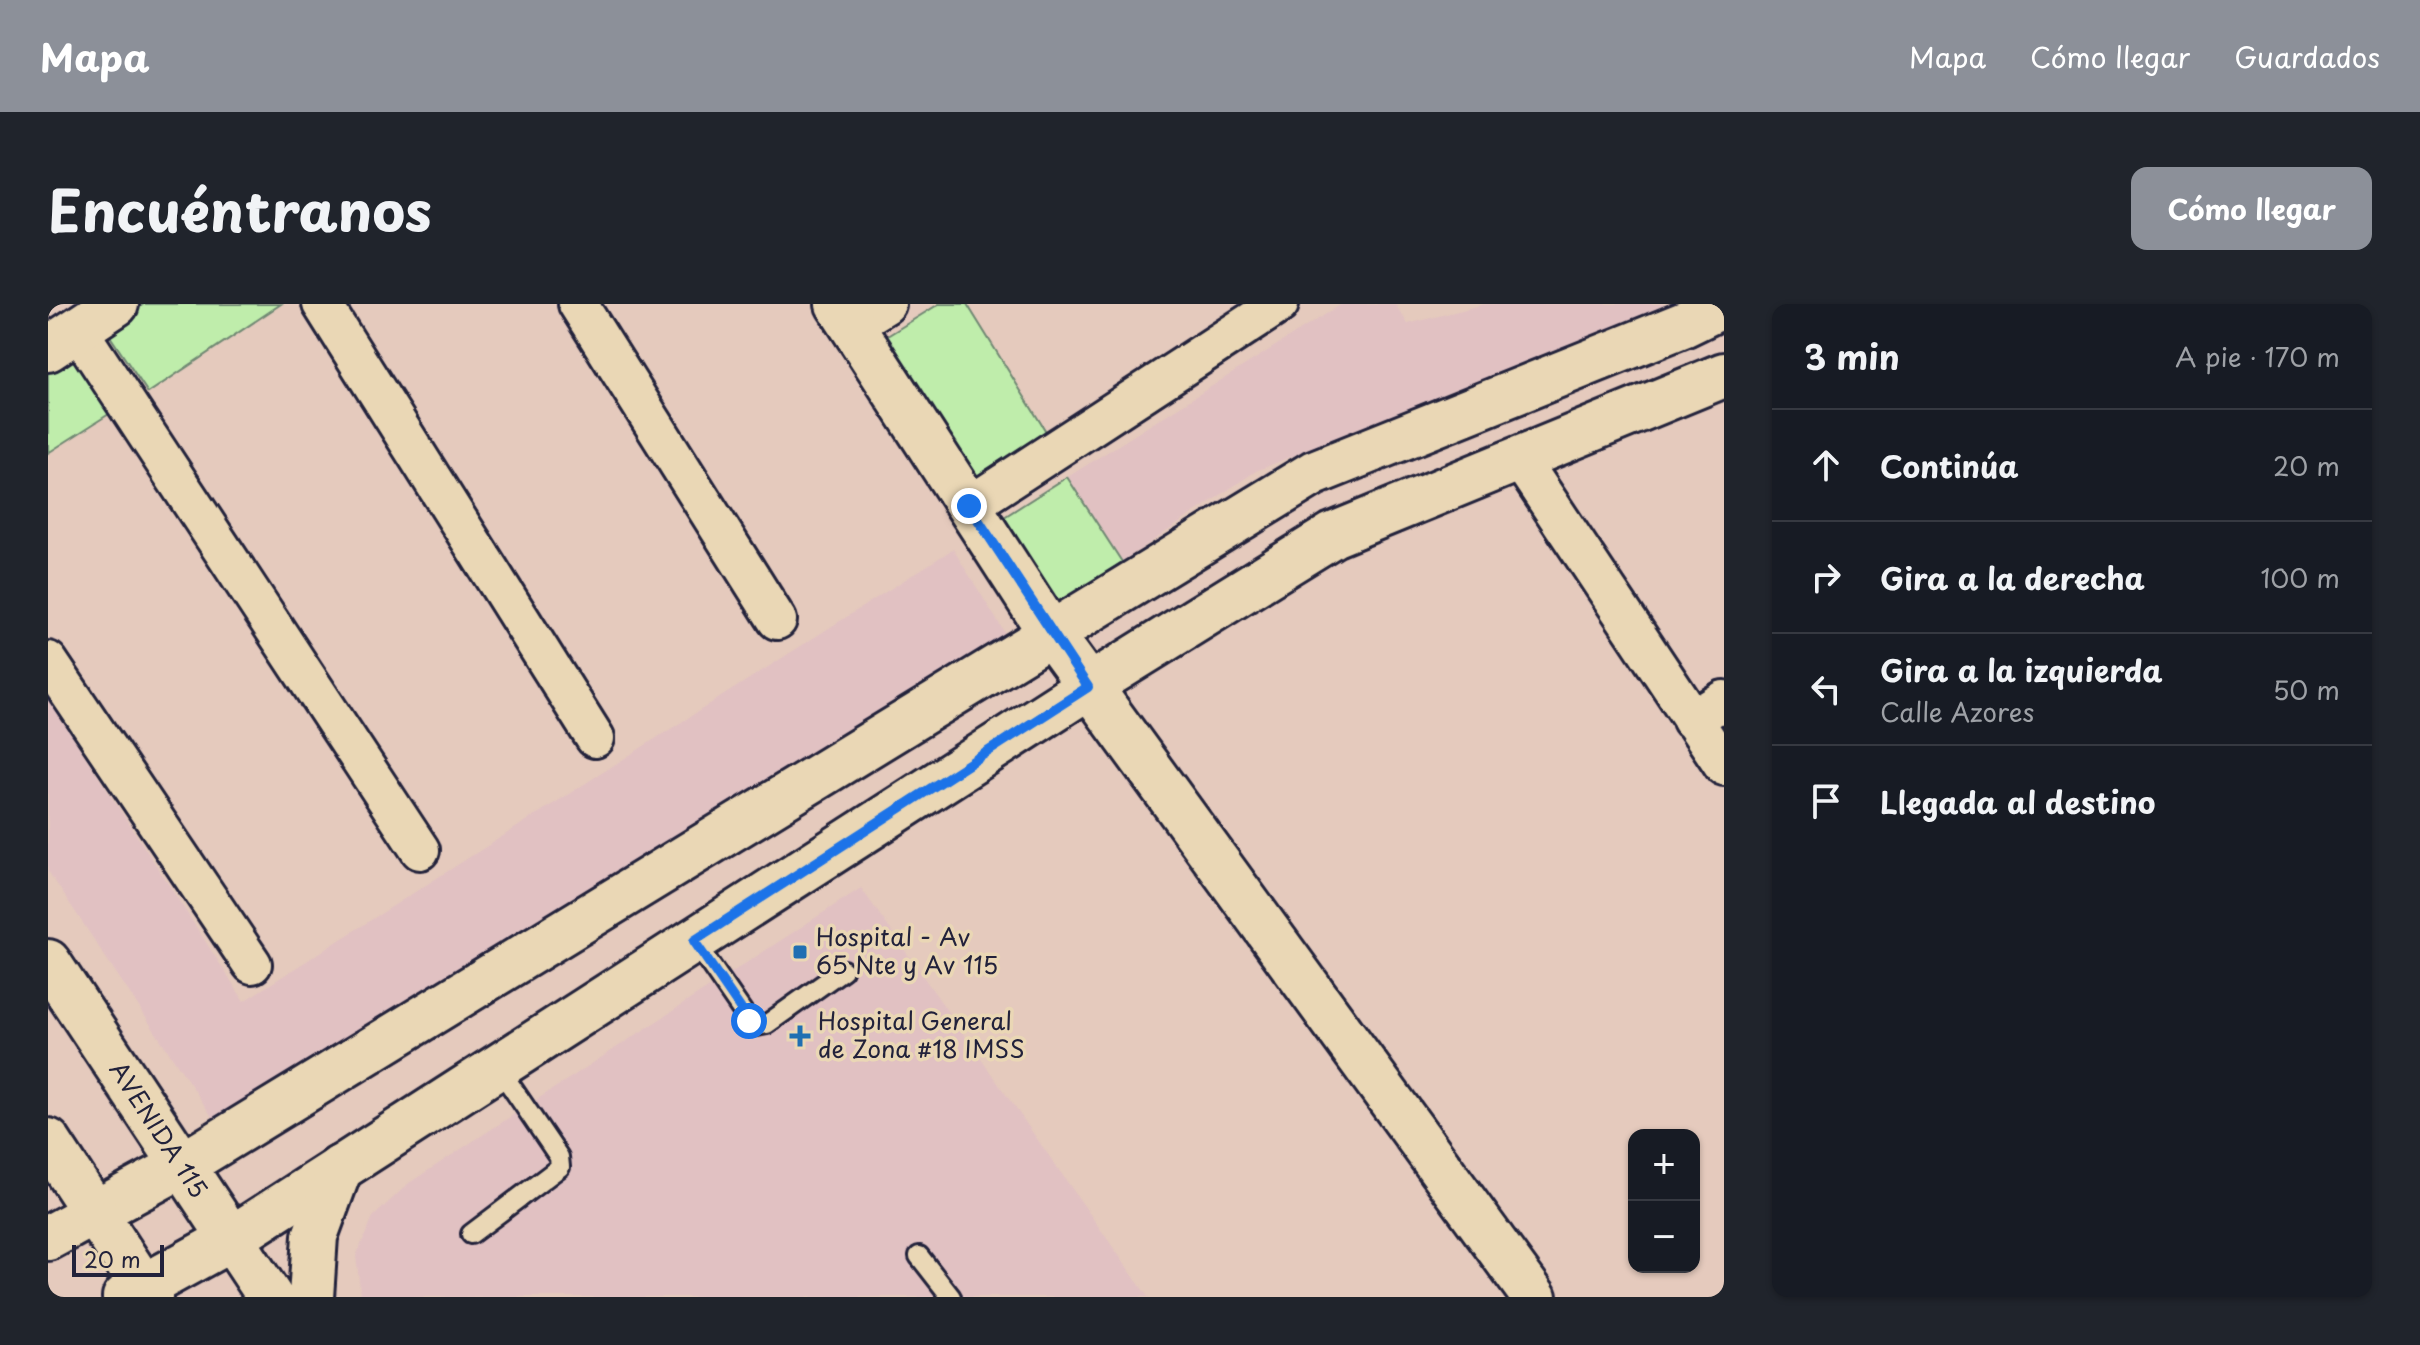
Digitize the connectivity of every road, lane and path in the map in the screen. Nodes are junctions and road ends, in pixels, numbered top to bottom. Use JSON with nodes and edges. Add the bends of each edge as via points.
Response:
{"nodes":[{"id":1,"x":116,"y":304,"type":"edge"},
{"id":2,"x":322,"y":304,"type":"edge"},
{"id":3,"x":578,"y":304,"type":"edge"},
{"id":4,"x":1279,"y":304,"type":"edge"},
{"id":5,"x":1724,"y":305,"type":"edge"},
{"id":6,"x":858,"y":311,"type":"edge"},
{"id":7,"x":63,"y":339,"type":"edge"},
{"id":8,"x":1724,"y":375,"type":"edge"},
{"id":9,"x":1521,"y":461,"type":"junction"},
{"id":10,"x":969,"y":506,"type":"junction"},
{"id":11,"x":777,"y":620,"type":"dead end"},
{"id":12,"x":1050,"y":632,"type":"junction"},
{"id":13,"x":48,"y":661,"type":"edge"},
{"id":14,"x":1088,"y":687,"type":"junction"},
{"id":15,"x":1724,"y":700,"type":"edge"},
{"id":16,"x":1692,"y":720,"type":"junction"},
{"id":17,"x":595,"y":738,"type":"dead end"},
{"id":18,"x":1724,"y":766,"type":"edge"},
{"id":19,"x":420,"y":850,"type":"dead end"},
{"id":20,"x":694,"y":941,"type":"junction"},
{"id":21,"x":48,"y":962,"type":"edge"},
{"id":22,"x":252,"y":964,"type":"dead end"},
{"id":23,"x":843,"y":970,"type":"dead end"},
{"id":24,"x":498,"y":1067,"type":"junction"},
{"id":25,"x":48,"y":1141,"type":"edge"},
{"id":26,"x":181,"y":1166,"type":"junction"},
{"id":27,"x":340,"y":1168,"type":"junction"},
{"id":28,"x":96,"y":1214,"type":"junction"},
{"id":29,"x":471,"y":1234,"type":"dead end"},
{"id":30,"x":48,"y":1238,"type":"edge"},
{"id":31,"x":229,"y":1240,"type":"junction"},
{"id":32,"x":919,"y":1256,"type":"dead end"},
{"id":33,"x":140,"y":1294,"type":"edge"},
{"id":34,"x":270,"y":1297,"type":"edge"},
{"id":35,"x":311,"y":1297,"type":"edge"},
{"id":36,"x":951,"y":1297,"type":"edge"},
{"id":37,"x":1534,"y":1297,"type":"edge"}],
"edges":[{"from":1,"to":7,"type":"main road"},
{"from":2,"to":17,"type":"street"},
{"from":3,"to":11,"type":"street"},
{"from":4,"to":10,"type":"street"},
{"from":5,"to":12,"type":"main road","via":[[1314,473]]},
{"from":6,"to":10,"type":"main road"},
{"from":7,"to":19,"type":"street"},
{"from":8,"to":9,"type":"main road"},
{"from":9,"to":14,"type":"main road","via":[[1333,535]]},
{"from":9,"to":16,"type":"street"},
{"from":10,"to":12,"type":"main road"},
{"from":12,"to":14,"type":"main road"},
{"from":12,"to":26,"type":"main road"},
{"from":13,"to":22,"type":"street"},
{"from":14,"to":20,"type":"main road"},
{"from":14,"to":37,"type":"main road"},
{"from":15,"to":16,"type":"street"},
{"from":16,"to":18,"type":"street"},
{"from":20,"to":23,"type":"lane","via":[[757,1026]]},
{"from":20,"to":24,"type":"main road"},
{"from":21,"to":26,"type":"main road","name":"AVENIDA 115"},
{"from":24,"to":27,"type":"main road"},
{"from":24,"to":29,"type":"lane","via":[[559,1157],[560,1167]]},
{"from":25,"to":28,"type":"main road"},
{"from":26,"to":28,"type":"main road"},
{"from":26,"to":31,"type":"main road","name":"AVENIDA 115"},
{"from":27,"to":31,"type":"main road"},
{"from":27,"to":35,"type":"main road","via":[[315,1236]]},
{"from":28,"to":30,"type":"main road"},
{"from":28,"to":33,"type":"main road"},
{"from":31,"to":33,"type":"main road"},
{"from":31,"to":34,"type":"main road","name":"AVENIDA 115"},
{"from":32,"to":36,"type":"lane"}]}
